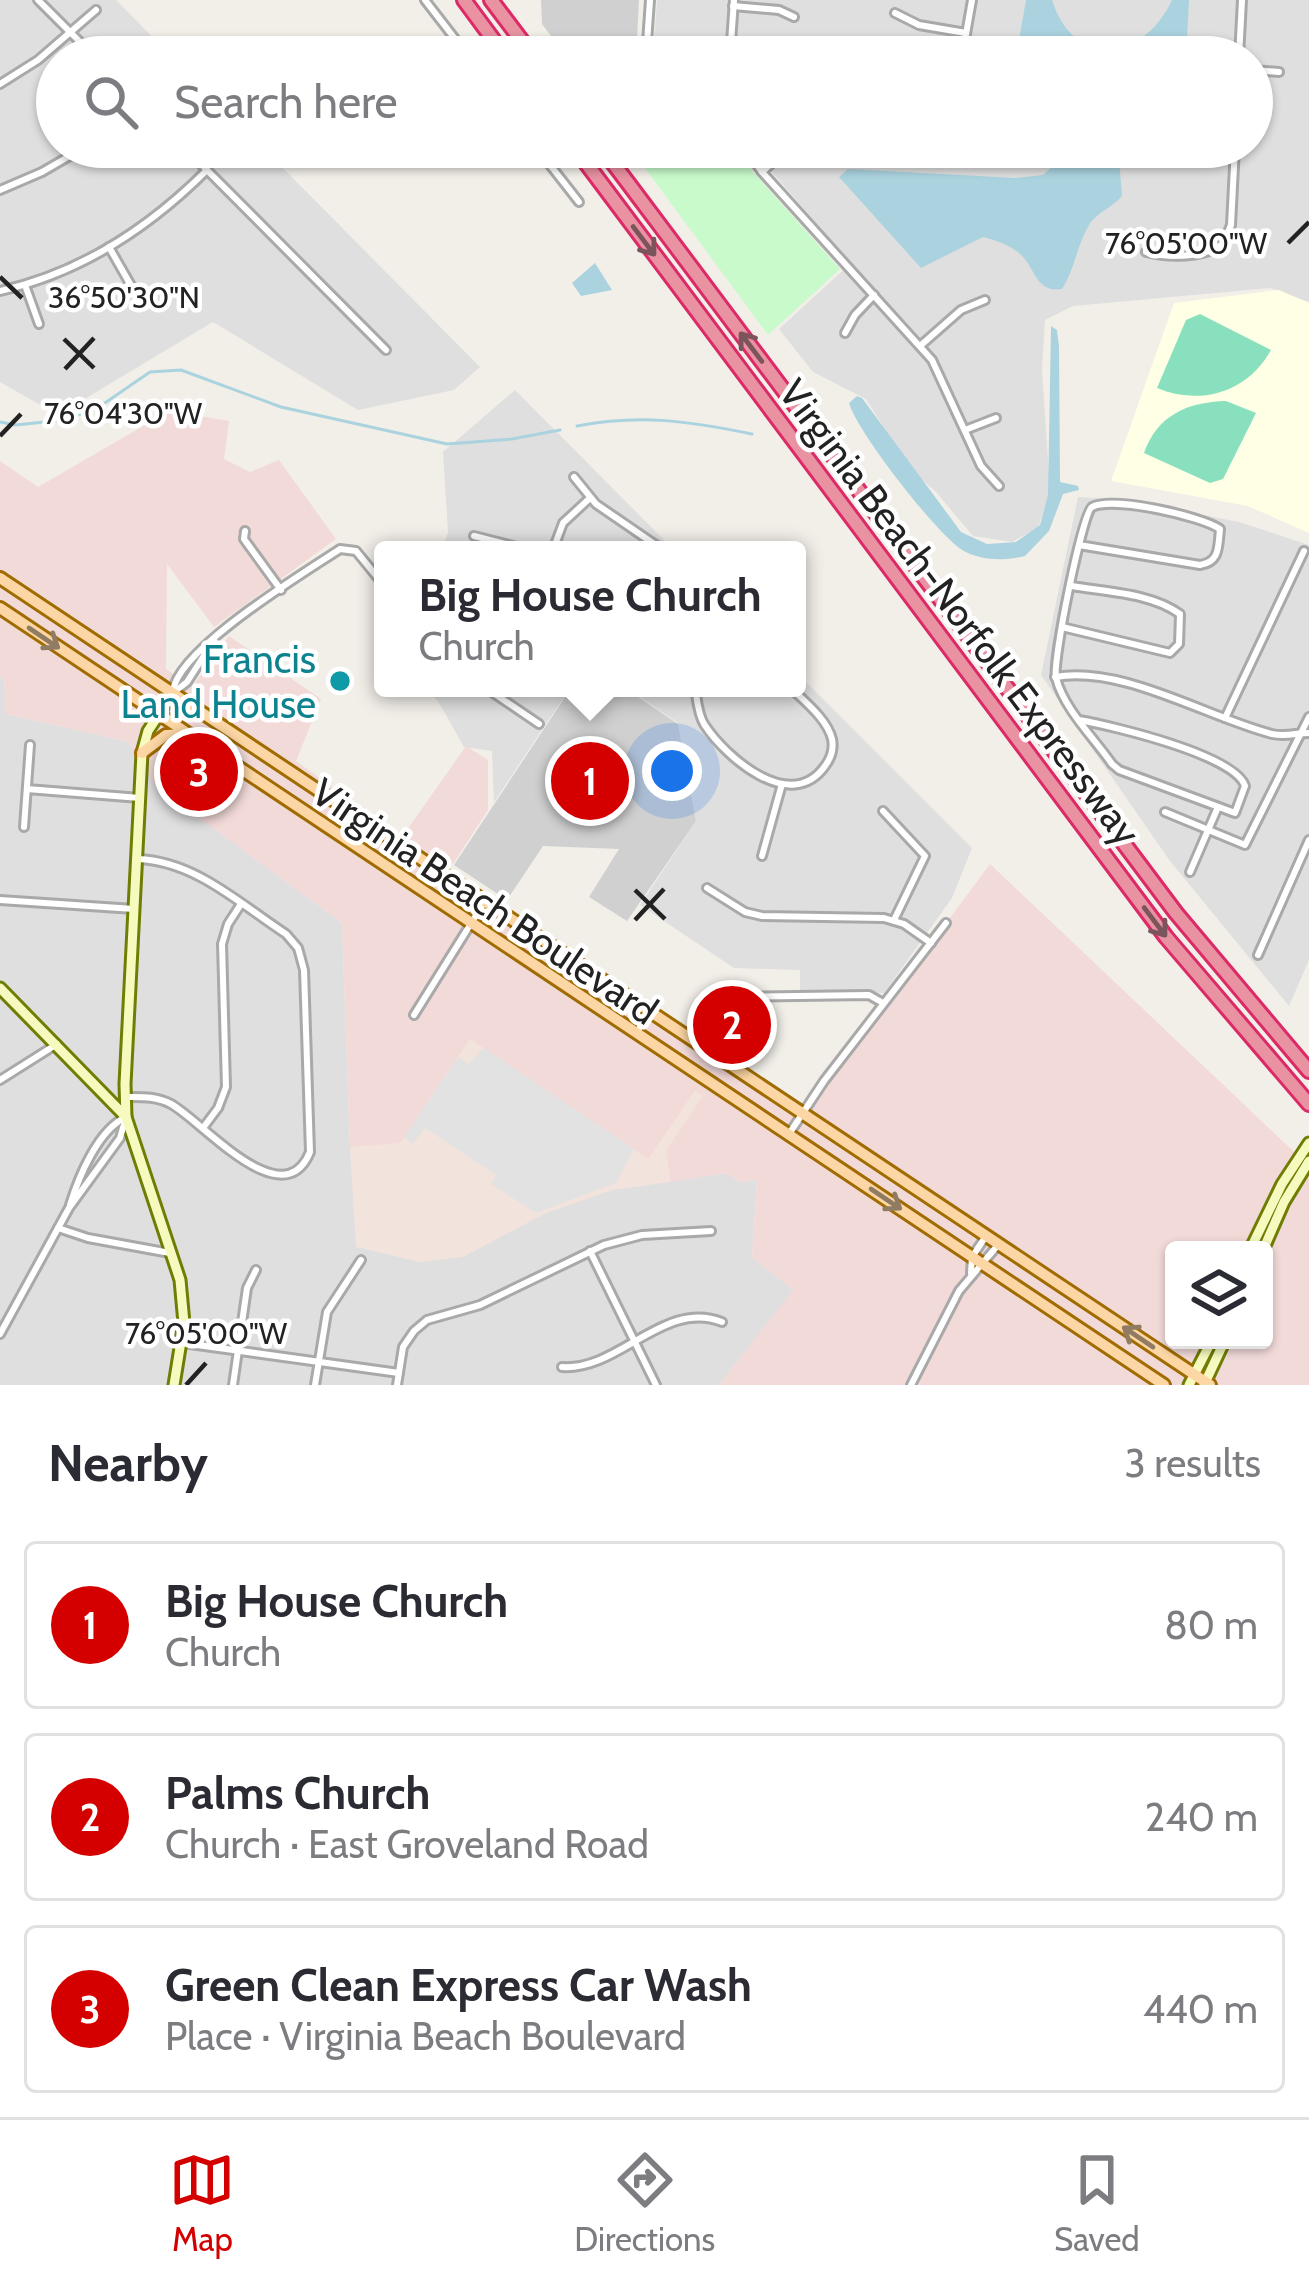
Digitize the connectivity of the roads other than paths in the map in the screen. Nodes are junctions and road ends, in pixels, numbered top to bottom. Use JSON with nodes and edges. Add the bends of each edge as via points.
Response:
{"nodes":[{"id":1,"x":38,"y":0,"type":"edge"},
{"id":2,"x":425,"y":0,"type":"edge"},
{"id":3,"x":464,"y":0,"type":"edge"},
{"id":4,"x":491,"y":0,"type":"edge"},
{"id":5,"x":650,"y":0,"type":"edge"},
{"id":6,"x":972,"y":0,"type":"edge"},
{"id":7,"x":1242,"y":0,"type":"edge"},
{"id":8,"x":734,"y":3,"type":"edge"},
{"id":9,"x":96,"y":10,"type":"dead end"},
{"id":10,"x":895,"y":13,"type":"dead end"},
{"id":11,"x":794,"y":17,"type":"dead end"},
{"id":12,"x":70,"y":33,"type":"junction"},
{"id":13,"x":966,"y":34,"type":"joint"},
{"id":14,"x":66,"y":36,"type":"edge"},
{"id":15,"x":73,"y":36,"type":"edge"},
{"id":16,"x":453,"y":36,"type":"edge"},
{"id":17,"x":491,"y":36,"type":"edge"},
{"id":18,"x":518,"y":36,"type":"edge"},
{"id":19,"x":647,"y":36,"type":"edge"},
{"id":20,"x":732,"y":36,"type":"edge"},
{"id":21,"x":1240,"y":36,"type":"edge"},
{"id":22,"x":36,"y":58,"type":"edge"},
{"id":23,"x":1273,"y":72,"type":"edge"},
{"id":24,"x":1279,"y":72,"type":"dead end"},
{"id":25,"x":0,"y":84,"type":"edge"},
{"id":26,"x":49,"y":168,"type":"edge"},
{"id":27,"x":552,"y":168,"type":"edge"},
{"id":28,"x":590,"y":168,"type":"edge"},
{"id":29,"x":617,"y":168,"type":"edge"},
{"id":30,"x":759,"y":168,"type":"edge"},
{"id":31,"x":766,"y":168,"type":"edge"},
{"id":32,"x":1233,"y":168,"type":"edge"},
{"id":33,"x":207,"y":170,"type":"joint"},
{"id":34,"x":762,"y":172,"type":"junction"},
{"id":35,"x":0,"y":190,"type":"edge"},
{"id":36,"x":579,"y":202,"type":"dead end"},
{"id":37,"x":109,"y":248,"type":"junction"},
{"id":38,"x":1146,"y":252,"type":"dead end"},
{"id":39,"x":25,"y":285,"type":"junction"},
{"id":40,"x":134,"y":289,"type":"dead end"},
{"id":41,"x":0,"y":291,"type":"edge"},
{"id":42,"x":874,"y":295,"type":"junction"},
{"id":43,"x":985,"y":300,"type":"dead end"},
{"id":44,"x":39,"y":324,"type":"dead end"},
{"id":45,"x":845,"y":333,"type":"dead end"},
{"id":46,"x":920,"y":346,"type":"junction"},
{"id":47,"x":386,"y":350,"type":"dead end"},
{"id":48,"x":996,"y":418,"type":"dead end"},
{"id":49,"x":965,"y":430,"type":"junction"},
{"id":50,"x":574,"y":477,"type":"dead end"},
{"id":51,"x":999,"y":486,"type":"dead end"},
{"id":52,"x":590,"y":498,"type":"junction"},
{"id":53,"x":245,"y":531,"type":"dead end"},
{"id":54,"x":474,"y":536,"type":"dead end"},
{"id":55,"x":494,"y":541,"type":"edge"},
{"id":56,"x":556,"y":541,"type":"edge"},
{"id":57,"x":650,"y":541,"type":"edge"},
{"id":58,"x":1079,"y":545,"type":"junction"},
{"id":59,"x":1304,"y":551,"type":"dead end"},
{"id":60,"x":374,"y":573,"type":"edge"},
{"id":61,"x":0,"y":578,"type":"edge"},
{"id":62,"x":1072,"y":586,"type":"junction"},
{"id":63,"x":281,"y":590,"type":"junction"},
{"id":64,"x":0,"y":608,"type":"edge"},
{"id":65,"x":1061,"y":627,"type":"junction"},
{"id":66,"x":1055,"y":677,"type":"junction"},
{"id":67,"x":172,"y":693,"type":"junction"},
{"id":68,"x":499,"y":697,"type":"edge"},
{"id":69,"x":698,"y":697,"type":"edge"},
{"id":70,"x":799,"y":697,"type":"edge"},
{"id":71,"x":159,"y":714,"type":"junction"},
{"id":72,"x":1309,"y":717,"type":"edge"},
{"id":73,"x":1225,"y":718,"type":"junction"},
{"id":74,"x":1079,"y":720,"type":"junction"},
{"id":75,"x":539,"y":724,"type":"dead end"},
{"id":76,"x":1305,"y":733,"type":"edge"},
{"id":77,"x":190,"y":734,"type":"junction"},
{"id":78,"x":30,"y":746,"type":"dead end"},
{"id":79,"x":142,"y":753,"type":"junction"},
{"id":80,"x":782,"y":784,"type":"junction"},
{"id":81,"x":27,"y":789,"type":"junction"},
{"id":82,"x":140,"y":798,"type":"junction"},
{"id":83,"x":1218,"y":807,"type":"junction"},
{"id":84,"x":883,"y":811,"type":"dead end"},
{"id":85,"x":1166,"y":812,"type":"dead end"},
{"id":86,"x":24,"y":827,"type":"dead end"},
{"id":87,"x":1208,"y":829,"type":"junction"},
{"id":88,"x":1309,"y":840,"type":"edge"},
{"id":89,"x":762,"y":856,"type":"dead end"},
{"id":90,"x":138,"y":859,"type":"junction"},
{"id":91,"x":1190,"y":872,"type":"dead end"},
{"id":92,"x":707,"y":888,"type":"dead end"},
{"id":93,"x":0,"y":900,"type":"edge"},
{"id":94,"x":485,"y":902,"type":"junction"},
{"id":95,"x":241,"y":904,"type":"junction"},
{"id":96,"x":134,"y":909,"type":"junction"},
{"id":97,"x":894,"y":920,"type":"junction"},
{"id":98,"x":471,"y":923,"type":"junction"},
{"id":99,"x":946,"y":923,"type":"dead end"},
{"id":100,"x":931,"y":943,"type":"junction"},
{"id":101,"x":1258,"y":955,"type":"dead end"},
{"id":102,"x":0,"y":988,"type":"edge"},
{"id":103,"x":884,"y":1003,"type":"junction"},
{"id":104,"x":650,"y":1011,"type":"junction"},
{"id":105,"x":413,"y":1015,"type":"dead end"},
{"id":106,"x":637,"y":1032,"type":"junction"},
{"id":107,"x":692,"y":1039,"type":"junction"},
{"id":108,"x":57,"y":1045,"type":"junction"},
{"id":109,"x":1309,"y":1071,"type":"edge"},
{"id":110,"x":0,"y":1080,"type":"edge"},
{"id":111,"x":124,"y":1097,"type":"junction"},
{"id":112,"x":1309,"y":1104,"type":"edge"},
{"id":113,"x":802,"y":1114,"type":"junction"},
{"id":114,"x":127,"y":1117,"type":"junction"},
{"id":115,"x":203,"y":1128,"type":"junction"},
{"id":116,"x":789,"y":1134,"type":"junction"},
{"id":117,"x":1309,"y":1143,"type":"edge"},
{"id":118,"x":1309,"y":1161,"type":"edge"},
{"id":119,"x":58,"y":1228,"type":"junction"},
{"id":120,"x":710,"y":1231,"type":"dead end"},
{"id":121,"x":986,"y":1237,"type":"junction"},
{"id":122,"x":1254,"y":1241,"type":"edge"},
{"id":123,"x":1267,"y":1241,"type":"edge"},
{"id":124,"x":998,"y":1245,"type":"junction"},
{"id":125,"x":590,"y":1251,"type":"junction"},
{"id":126,"x":174,"y":1253,"type":"junction"},
{"id":127,"x":972,"y":1256,"type":"junction"},
{"id":128,"x":361,"y":1260,"type":"dead end"},
{"id":129,"x":984,"y":1265,"type":"junction"},
{"id":130,"x":256,"y":1270,"type":"dead end"},
{"id":131,"x":971,"y":1273,"type":"junction"},
{"id":132,"x":722,"y":1322,"type":"dead end"},
{"id":133,"x":0,"y":1334,"type":"edge"},
{"id":134,"x":636,"y":1342,"type":"junction"},
{"id":135,"x":183,"y":1343,"type":"junction"},
{"id":136,"x":1210,"y":1349,"type":"edge"},
{"id":137,"x":1221,"y":1349,"type":"edge"},
{"id":138,"x":238,"y":1351,"type":"junction"},
{"id":139,"x":319,"y":1362,"type":"junction"},
{"id":140,"x":562,"y":1367,"type":"dead end"},
{"id":141,"x":399,"y":1373,"type":"junction"},
{"id":142,"x":1201,"y":1383,"type":"edge"},
{"id":143,"x":174,"y":1385,"type":"edge"},
{"id":144,"x":233,"y":1385,"type":"edge"},
{"id":145,"x":315,"y":1385,"type":"edge"},
{"id":146,"x":397,"y":1385,"type":"edge"},
{"id":147,"x":656,"y":1385,"type":"edge"},
{"id":148,"x":911,"y":1385,"type":"edge"},
{"id":149,"x":1164,"y":1385,"type":"edge"}],
"edges":[{"from":1,"to":12,"type":"street"},
{"from":2,"to":16,"type":"street"},
{"from":3,"to":17,"type":"highway"},
{"from":4,"to":18,"type":"highway"},
{"from":5,"to":19,"type":"street"},
{"from":6,"to":13,"type":"street"},
{"from":7,"to":21,"type":"street"},
{"from":8,"to":11,"type":"street"},
{"from":8,"to":20,"type":"street"},
{"from":9,"to":12,"type":"street"},
{"from":10,"to":13,"type":"street"},
{"from":12,"to":14,"type":"street"},
{"from":12,"to":15,"type":"street"},
{"from":22,"to":25,"type":"street"},
{"from":23,"to":24,"type":"street"},
{"from":26,"to":35,"type":"street"},
{"from":27,"to":36,"type":"street"},
{"from":28,"to":112,"type":"highway","name":"Virginia Beach-Norfolk Expressway","one_way":true,"via":[[1166,937]]},
{"from":109,"to":29,"type":"highway","name":"Virginia Beach-Norfolk Expressway","one_way":true,"via":[[1176,914]]},
{"from":30,"to":34,"type":"street"},
{"from":31,"to":34,"type":"street"},
{"from":32,"to":38,"type":"street","via":[[1223,244],[1206,253]]},
{"from":33,"to":37,"type":"street"},
{"from":33,"to":47,"type":"street"},
{"from":34,"to":42,"type":"street"},
{"from":37,"to":39,"type":"street"},
{"from":37,"to":40,"type":"street"},
{"from":39,"to":41,"type":"street"},
{"from":39,"to":44,"type":"street"},
{"from":42,"to":45,"type":"street"},
{"from":42,"to":46,"type":"street"},
{"from":43,"to":46,"type":"street"},
{"from":46,"to":49,"type":"street"},
{"from":48,"to":49,"type":"street"},
{"from":49,"to":51,"type":"street"},
{"from":50,"to":52,"type":"street"},
{"from":52,"to":56,"type":"street"},
{"from":52,"to":57,"type":"street"},
{"from":53,"to":63,"type":"street"},
{"from":54,"to":55,"type":"street"},
{"from":58,"to":58,"type":"street","via":[[1085,514],[1097,505],[1167,512],[1220,529],[1217,556],[1200,566]]},
{"from":58,"to":62,"type":"street"},
{"from":59,"to":73,"type":"street"},
{"from":60,"to":63,"type":"street","via":[[348,547]]},
{"from":61,"to":67,"type":"main road","name":"Virginia Beach Boulevard"},
{"from":62,"to":65,"type":"street"},
{"from":62,"to":65,"type":"street","via":[[1153,600],[1180,614],[1179,644],[1169,653]]},
{"from":63,"to":67,"type":"street","via":[[203,644]]},
{"from":64,"to":71,"type":"main road","name":"Virginia Beach Boulevard","one_way":true},
{"from":65,"to":66,"type":"street"},
{"from":66,"to":73,"type":"street","via":[[1112,681]]},
{"from":66,"to":74,"type":"street"},
{"from":67,"to":71,"type":"street"},
{"from":67,"to":94,"type":"main road","name":"Virginia Beach Boulevard"},
{"from":68,"to":75,"type":"street"},
{"from":69,"to":80,"type":"street","via":[[707,728],[756,776]]},
{"from":70,"to":80,"type":"street","via":[[832,746],[809,782]]},
{"from":71,"to":77,"type":"main road","name":"Virginia Beach Boulevard"},
{"from":71,"to":79,"type":"street"},
{"from":72,"to":76,"type":"street"},
{"from":73,"to":76,"type":"street","via":[[1273,734]]},
{"from":74,"to":83,"type":"street","via":[[1119,770]]},
{"from":74,"to":83,"type":"street","via":[[1233,768],[1245,786],[1235,813]]},
{"from":76,"to":87,"type":"street","via":[[1245,845]]},
{"from":77,"to":79,"type":"main road","via":[[166,735]]},
{"from":77,"to":98,"type":"main road","name":"Virginia Beach Boulevard"},
{"from":78,"to":81,"type":"street"},
{"from":79,"to":82,"type":"street"},
{"from":80,"to":89,"type":"street"},
{"from":81,"to":82,"type":"street"},
{"from":81,"to":86,"type":"street"},
{"from":82,"to":90,"type":"street"},
{"from":83,"to":87,"type":"street"},
{"from":84,"to":97,"type":"street","via":[[925,856]]},
{"from":85,"to":87,"type":"street"},
{"from":87,"to":91,"type":"street"},
{"from":88,"to":101,"type":"street"},
{"from":90,"to":95,"type":"street","via":[[177,864]]},
{"from":90,"to":96,"type":"street"},
{"from":92,"to":97,"type":"street","via":[[762,916]]},
{"from":93,"to":96,"type":"street"},
{"from":94,"to":98,"type":"street"},
{"from":94,"to":104,"type":"main road","name":"Virginia Beach Boulevard"},
{"from":95,"to":115,"type":"street","via":[[222,944],[226,1088]]},
{"from":95,"to":115,"type":"street","via":[[286,934],[302,957],[310,1152],[298,1170],[275,1174]]},
{"from":96,"to":111,"type":"street"},
{"from":97,"to":100,"type":"street"},
{"from":98,"to":105,"type":"street"},
{"from":98,"to":106,"type":"main road","name":"Virginia Beach Boulevard"},
{"from":99,"to":100,"type":"street"},
{"from":100,"to":103,"type":"street"},
{"from":102,"to":108,"type":"street"},
{"from":103,"to":107,"type":"street","via":[[869,995],[727,997]]},
{"from":103,"to":113,"type":"street"},
{"from":104,"to":106,"type":"street"},
{"from":104,"to":107,"type":"main road","name":"Virginia Beach Boulevard"},
{"from":106,"to":116,"type":"main road","name":"Virginia Beach Boulevard"},
{"from":107,"to":113,"type":"main road","name":"Virginia Beach Boulevard"},
{"from":108,"to":110,"type":"street"},
{"from":108,"to":114,"type":"street"},
{"from":111,"to":114,"type":"street"},
{"from":111,"to":115,"type":"street","via":[[161,1099]]},
{"from":113,"to":116,"type":"street"},
{"from":113,"to":121,"type":"main road","name":"Virginia Beach Boulevard"},
{"from":114,"to":119,"type":"street","via":[[112,1125],[89,1161]]},
{"from":114,"to":126,"type":"street"},
{"from":116,"to":127,"type":"main road","name":"Virginia Beach Boulevard","one_way":true},
{"from":117,"to":122,"type":"street"},
{"from":118,"to":123,"type":"street"},
{"from":119,"to":126,"type":"street"},
{"from":119,"to":133,"type":"street"},
{"from":120,"to":125,"type":"street","via":[[642,1235]]},
{"from":121,"to":124,"type":"main road","name":"Virginia Beach Boulevard"},
{"from":121,"to":127,"type":"street"},
{"from":124,"to":129,"type":"street"},
{"from":142,"to":124,"type":"main road","name":"Virginia Beach Boulevard","one_way":true},
{"from":125,"to":134,"type":"street"},
{"from":125,"to":141,"type":"street","via":[[421,1324],[403,1347]]},
{"from":126,"to":135,"type":"street"},
{"from":127,"to":129,"type":"main road","name":"Virginia Beach Boulevard"},
{"from":127,"to":131,"type":"street"},
{"from":128,"to":139,"type":"street","via":[[328,1312]]},
{"from":129,"to":131,"type":"street"},
{"from":129,"to":149,"type":"main road","name":"Virginia Beach Boulevard"},
{"from":130,"to":138,"type":"street"},
{"from":131,"to":148,"type":"street"},
{"from":132,"to":134,"type":"street","via":[[682,1319]]},
{"from":134,"to":140,"type":"street","via":[[590,1364]]},
{"from":134,"to":147,"type":"street"},
{"from":135,"to":138,"type":"street"},
{"from":135,"to":143,"type":"street"},
{"from":136,"to":142,"type":"street"},
{"from":137,"to":142,"type":"street"},
{"from":138,"to":139,"type":"street"},
{"from":138,"to":144,"type":"street"},
{"from":139,"to":141,"type":"street"},
{"from":139,"to":145,"type":"street"},
{"from":141,"to":146,"type":"street"}]}
